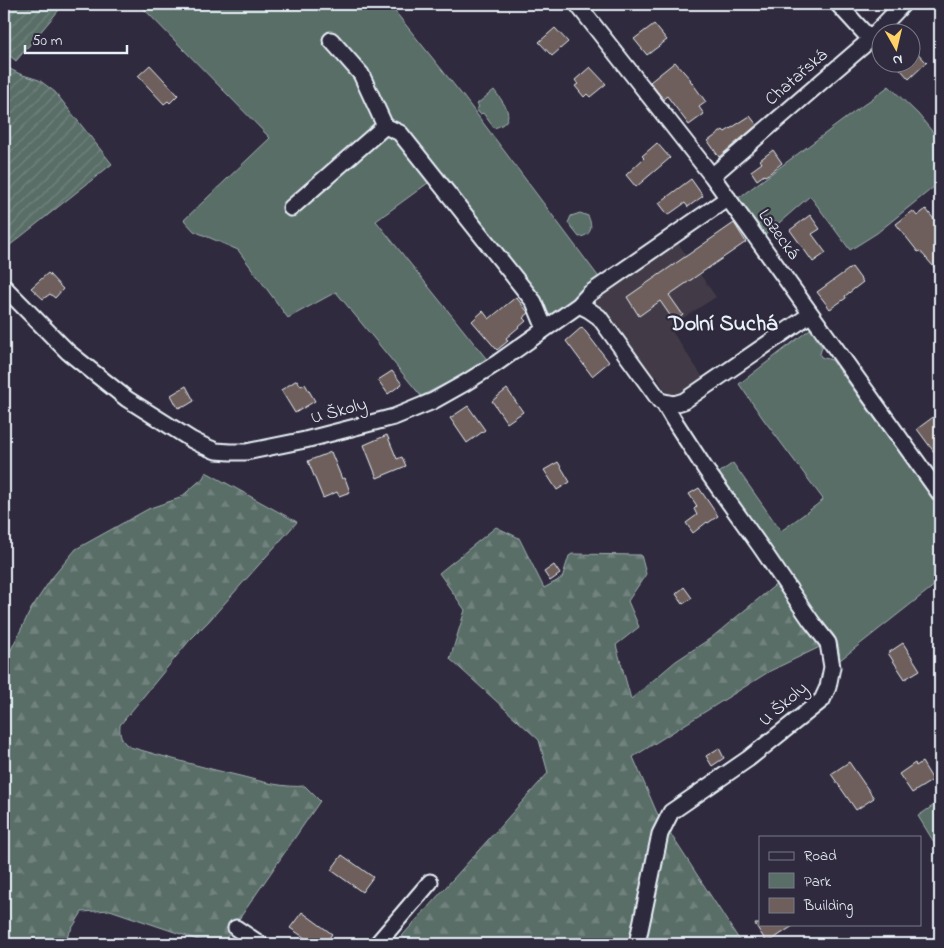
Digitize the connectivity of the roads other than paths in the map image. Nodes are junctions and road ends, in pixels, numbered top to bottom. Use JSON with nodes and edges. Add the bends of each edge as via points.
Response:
{"nodes":[{"id":1,"x":577,"y":4,"type":"edge"},
{"id":2,"x":838,"y":4,"type":"edge"},
{"id":3,"x":903,"y":4,"type":"edge"},
{"id":4,"x":870,"y":39,"type":"junction"},
{"id":5,"x":331,"y":40,"type":"dead end"},
{"id":6,"x":385,"y":126,"type":"junction"},
{"id":7,"x":712,"y":176,"type":"junction"},
{"id":8,"x":728,"y":198,"type":"junction"},
{"id":9,"x":291,"y":208,"type":"dead end"},
{"id":10,"x":4,"y":287,"type":"edge"},
{"id":11,"x":579,"y":305,"type":"junction"},
{"id":12,"x":811,"y":314,"type":"junction"},
{"id":13,"x":545,"y":329,"type":"junction"},
{"id":14,"x":663,"y":402,"type":"junction"},
{"id":15,"x":940,"y":494,"type":"edge"},
{"id":16,"x":430,"y":882,"type":"dead end"},
{"id":17,"x":236,"y":928,"type":"dead end"},
{"id":18,"x":260,"y":944,"type":"edge"},
{"id":19,"x":376,"y":944,"type":"edge"},
{"id":20,"x":637,"y":944,"type":"edge"}],
"edges":[{"from":1,"to":7,"type":"street","name":"Lazecká"},
{"from":2,"to":4,"type":"street"},
{"from":3,"to":4,"type":"street","name":"Chatařská"},
{"from":4,"to":7,"type":"street","name":"Chatařská"},
{"from":5,"to":6,"type":"street","via":[[361,74]]},
{"from":6,"to":9,"type":"street"},
{"from":6,"to":13,"type":"street","via":[[400,133],[534,302]]},
{"from":7,"to":8,"type":"street","name":"Lazecká"},
{"from":8,"to":11,"type":"street","via":[[589,294]]},
{"from":8,"to":12,"type":"street","name":"Lazecká"},
{"from":10,"to":13,"type":"street","name":"U Školy","via":[[68,352],[127,398],[192,440],[216,451],[246,452],[394,417],[465,383]]},
{"from":11,"to":13,"type":"street","name":"U Školy"},
{"from":11,"to":14,"type":"street","name":"U Školy","via":[[599,317]]},
{"from":12,"to":14,"type":"street","via":[[684,401],[674,404]]},
{"from":12,"to":15,"type":"street","name":"Lazecká"},
{"from":14,"to":20,"type":"street","name":"U Školy","via":[[706,470],[828,643],[832,667],[822,700],[748,759],[671,812],[660,834]]},
{"from":16,"to":19,"type":"street"},
{"from":17,"to":18,"type":"street"}]}
